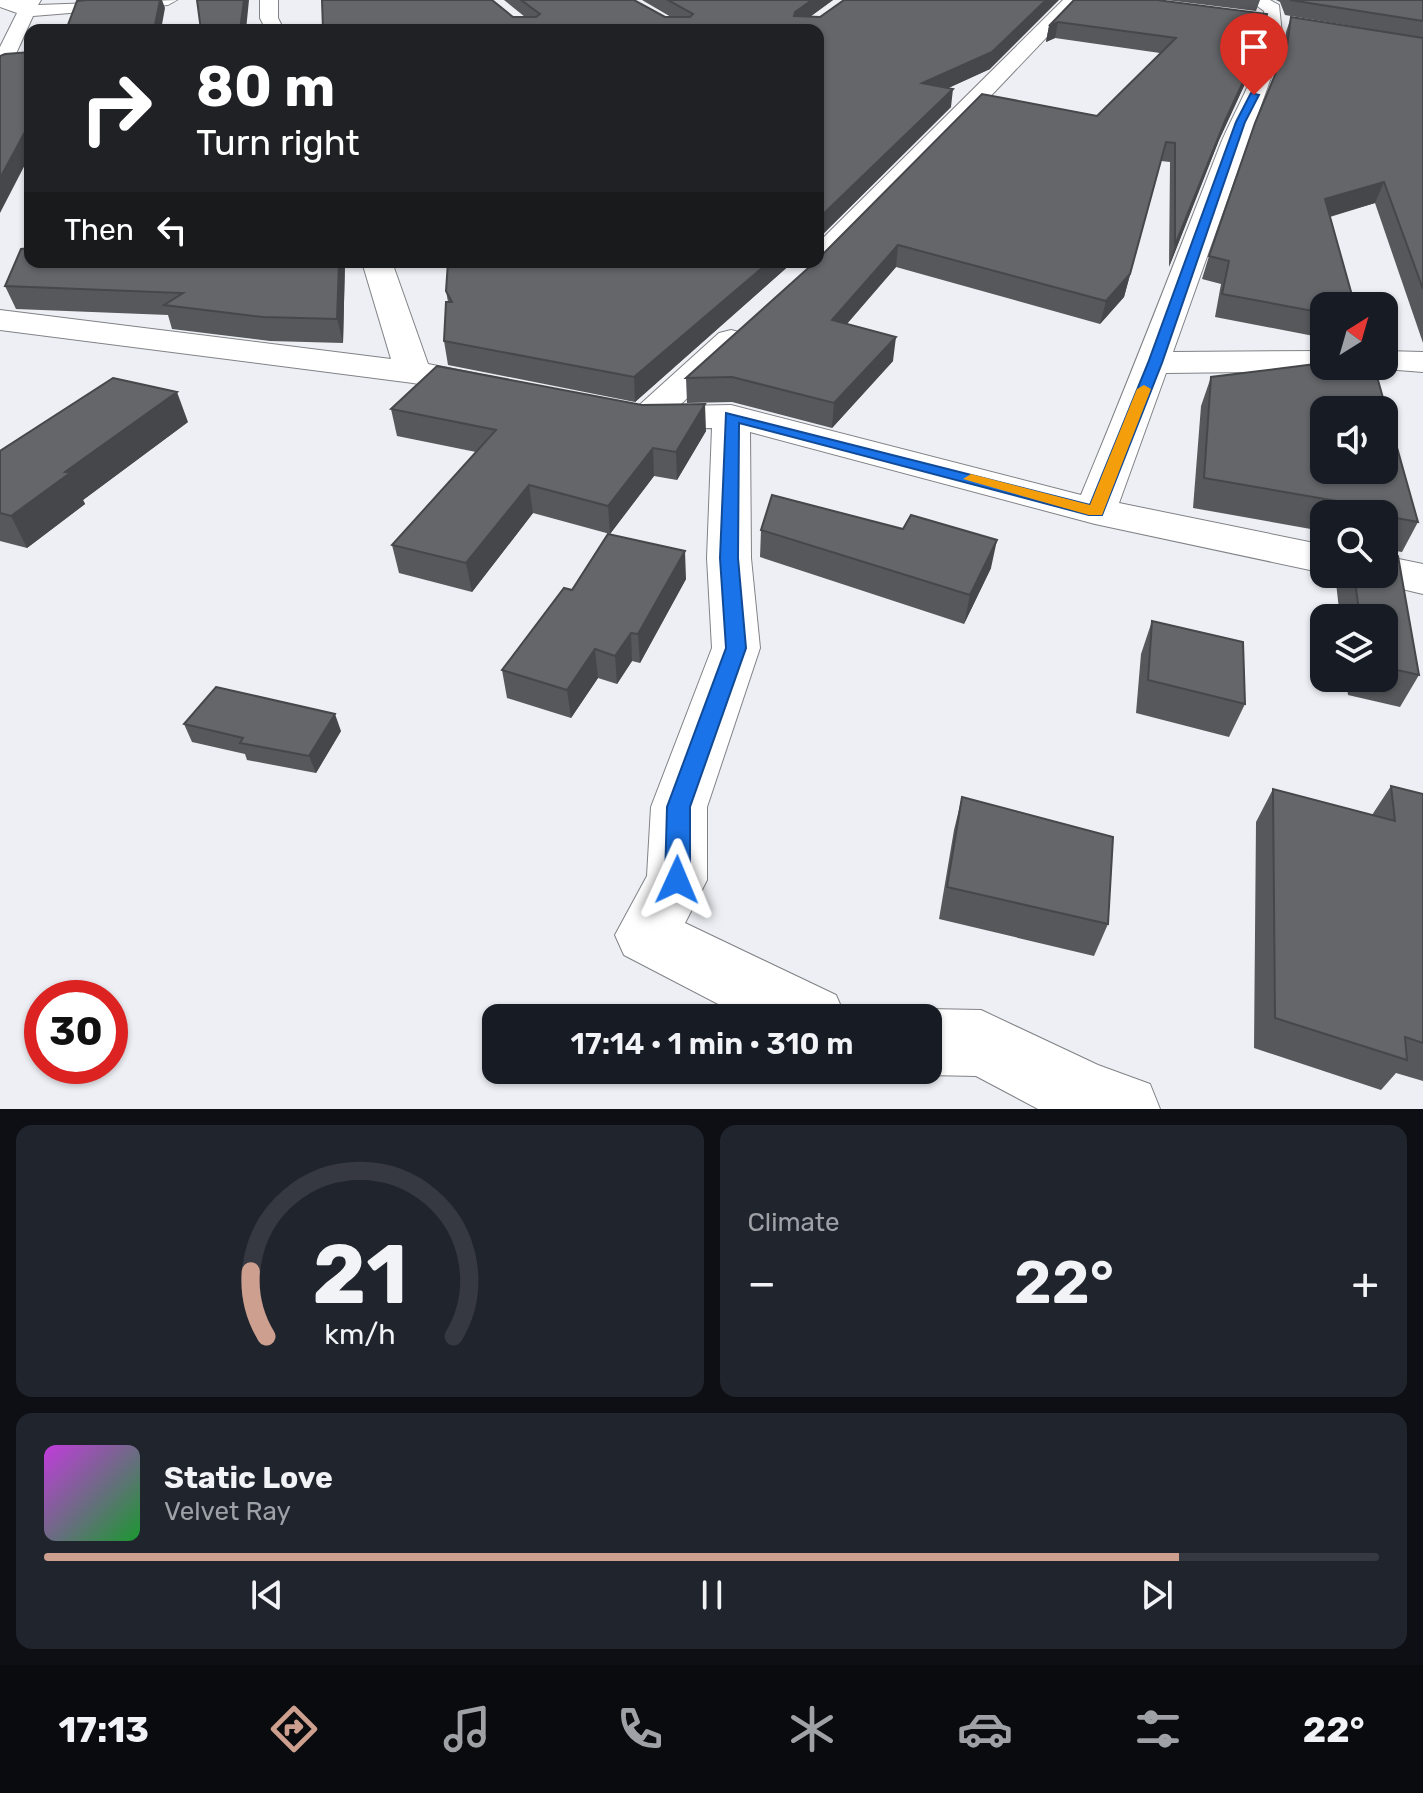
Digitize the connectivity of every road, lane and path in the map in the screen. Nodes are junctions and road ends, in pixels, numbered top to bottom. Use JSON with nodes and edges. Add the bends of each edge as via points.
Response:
{"nodes":[{"id":1,"x":168,"y":0,"type":"edge"},
{"id":2,"x":269,"y":0,"type":"edge"},
{"id":3,"x":1073,"y":0,"type":"edge"},
{"id":4,"x":0,"y":1,"type":"edge"},
{"id":5,"x":31,"y":5,"type":"edge"},
{"id":6,"x":1267,"y":16,"type":"edge"},
{"id":7,"x":272,"y":24,"type":"edge"},
{"id":8,"x":0,"y":67,"type":"edge"},
{"id":9,"x":824,"y":251,"type":"edge"},
{"id":10,"x":379,"y":268,"type":"edge"},
{"id":11,"x":757,"y":317,"type":"edge"},
{"id":12,"x":0,"y":320,"type":"edge"},
{"id":13,"x":1310,"y":361,"type":"edge"},
{"id":14,"x":1398,"y":361,"type":"edge"},
{"id":15,"x":1423,"y":362,"type":"edge"},
{"id":16,"x":1155,"y":363,"type":"junction"},
{"id":17,"x":413,"y":372,"type":"junction"},
{"id":18,"x":521,"y":394,"type":"edge"},
{"id":19,"x":731,"y":416,"type":"junction"},
{"id":20,"x":1095,"y":511,"type":"junction"},
{"id":21,"x":1310,"y":556,"type":"edge"},
{"id":22,"x":1398,"y":574,"type":"edge"},
{"id":23,"x":1423,"y":579,"type":"edge"},
{"id":24,"x":785,"y":1004,"type":"edge"},
{"id":25,"x":942,"y":1042,"type":"edge"},
{"id":26,"x":1125,"y":1109,"type":"edge"}],
"edges":[{"from":1,"to":5,"type":"street"},
{"from":2,"to":7,"type":"street"},
{"from":3,"to":9,"type":"street"},
{"from":4,"to":5,"type":"street"},
{"from":5,"to":8,"type":"street"},
{"from":6,"to":16,"type":"street","via":[[1268,68],[1240,122]]},
{"from":10,"to":17,"type":"street"},
{"from":11,"to":19,"type":"street","via":[[629,415]]},
{"from":12,"to":17,"type":"street"},
{"from":13,"to":16,"type":"street"},
{"from":14,"to":15,"type":"street"},
{"from":16,"to":20,"type":"street"},
{"from":17,"to":18,"type":"street"},
{"from":19,"to":20,"type":"street"},
{"from":19,"to":24,"type":"street","via":[[729,558],[736,648],[679,807],[677,880],[646,935]]},
{"from":20,"to":21,"type":"street"},
{"from":22,"to":23,"type":"street"},
{"from":25,"to":26,"type":"street","via":[[981,1043],[1087,1097]]}]}
